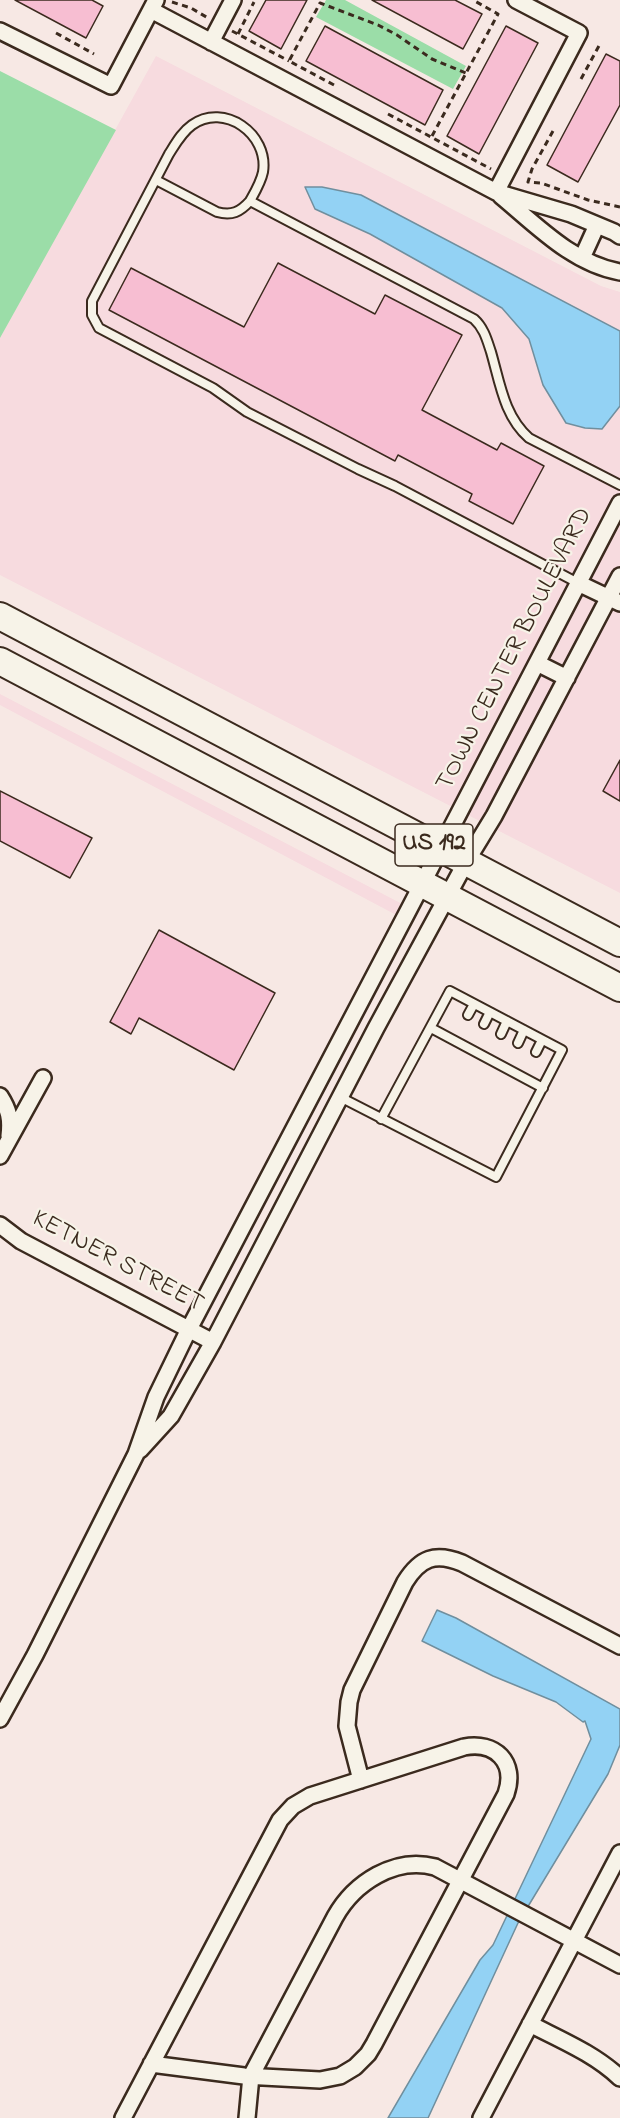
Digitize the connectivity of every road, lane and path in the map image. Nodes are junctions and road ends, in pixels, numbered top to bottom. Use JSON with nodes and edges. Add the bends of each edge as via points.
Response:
{"nodes":[{"id":1,"x":233,"y":0,"type":"edge"},
{"id":2,"x":473,"y":0,"type":"edge"},
{"id":3,"x":516,"y":0,"type":"edge"},
{"id":4,"x":321,"y":1,"type":"edge"},
{"id":5,"x":254,"y":3,"type":"dead end"},
{"id":6,"x":153,"y":5,"type":"edge"},
{"id":7,"x":0,"y":31,"type":"edge"},
{"id":8,"x":56,"y":33,"type":"dead end"},
{"id":9,"x":238,"y":34,"type":"dead end"},
{"id":10,"x":211,"y":42,"type":"junction"},
{"id":11,"x":600,"y":44,"type":"dead end"},
{"id":12,"x":94,"y":54,"type":"dead end"},
{"id":13,"x":466,"y":73,"type":"junction"},
{"id":14,"x":581,"y":79,"type":"dead end"},
{"id":15,"x":334,"y":85,"type":"dead end"},
{"id":16,"x":388,"y":114,"type":"dead end"},
{"id":17,"x":553,"y":131,"type":"dead end"},
{"id":18,"x":432,"y":136,"type":"junction"},
{"id":19,"x":505,"y":176,"type":"junction"},
{"id":20,"x":156,"y":180,"type":"junction"},
{"id":21,"x":528,"y":182,"type":"junction"},
{"id":22,"x":496,"y":192,"type":"junction"},
{"id":23,"x":250,"y":201,"type":"junction"},
{"id":24,"x":620,"y":207,"type":"edge"},
{"id":25,"x":597,"y":225,"type":"junction"},
{"id":26,"x":620,"y":236,"type":"edge"},
{"id":27,"x":582,"y":258,"type":"junction"},
{"id":28,"x":620,"y":272,"type":"edge"},
{"id":29,"x":620,"y":485,"type":"edge"},
{"id":30,"x":620,"y":503,"type":"edge"},
{"id":31,"x":620,"y":576,"type":"edge"},
{"id":32,"x":578,"y":583,"type":"junction"},
{"id":33,"x":614,"y":601,"type":"edge"},
{"id":34,"x":0,"y":616,"type":"edge"},
{"id":35,"x":0,"y":661,"type":"edge"},
{"id":36,"x":537,"y":663,"type":"junction"},
{"id":37,"x":567,"y":678,"type":"junction"},
{"id":38,"x":442,"y":849,"type":"junction"},
{"id":39,"x":466,"y":862,"type":"junction"},
{"id":40,"x":424,"y":884,"type":"junction"},
{"id":41,"x":447,"y":897,"type":"junction"},
{"id":42,"x":620,"y":943,"type":"edge"},
{"id":43,"x":620,"y":988,"type":"edge"},
{"id":44,"x":474,"y":1004,"type":"junction"},
{"id":45,"x":490,"y":1012,"type":"junction"},
{"id":46,"x":354,"y":1015,"type":"junction"},
{"id":47,"x":468,"y":1015,"type":"dead end"},
{"id":48,"x":507,"y":1021,"type":"junction"},
{"id":49,"x":484,"y":1024,"type":"dead end"},
{"id":50,"x":376,"y":1028,"type":"junction"},
{"id":51,"x":431,"y":1028,"type":"junction"},
{"id":52,"x":524,"y":1030,"type":"junction"},
{"id":53,"x":501,"y":1034,"type":"dead end"},
{"id":54,"x":542,"y":1040,"type":"junction"},
{"id":55,"x":518,"y":1043,"type":"dead end"},
{"id":56,"x":536,"y":1052,"type":"dead end"},
{"id":57,"x":527,"y":1069,"type":"dead end"},
{"id":58,"x":523,"y":1077,"type":"junction"},
{"id":59,"x":43,"y":1078,"type":"dead end"},
{"id":60,"x":543,"y":1088,"type":"junction"},
{"id":61,"x":0,"y":1096,"type":"edge"},
{"id":62,"x":340,"y":1097,"type":"junction"},
{"id":63,"x":381,"y":1119,"type":"junction"},
{"id":64,"x":4,"y":1135,"type":"edge"},
{"id":65,"x":289,"y":1139,"type":"junction"},
{"id":66,"x":312,"y":1152,"type":"junction"},
{"id":67,"x":0,"y":1156,"type":"edge"},
{"id":68,"x":0,"y":1225,"type":"edge"},
{"id":69,"x":189,"y":1329,"type":"junction"},
{"id":70,"x":213,"y":1341,"type":"junction"},
{"id":71,"x":136,"y":1454,"type":"junction"},
{"id":72,"x":620,"y":1646,"type":"edge"},
{"id":73,"x":0,"y":1719,"type":"edge"},
{"id":74,"x":361,"y":1780,"type":"junction"},
{"id":75,"x":620,"y":1854,"type":"edge"},
{"id":76,"x":459,"y":1880,"type":"junction"},
{"id":77,"x":574,"y":1941,"type":"junction"},
{"id":78,"x":620,"y":1965,"type":"edge"},
{"id":79,"x":530,"y":2024,"type":"junction"},
{"id":80,"x":152,"y":2064,"type":"junction"},
{"id":81,"x":251,"y":2076,"type":"junction"},
{"id":82,"x":620,"y":2078,"type":"edge"},
{"id":83,"x":247,"y":2116,"type":"edge"},
{"id":84,"x":123,"y":2118,"type":"edge"},
{"id":85,"x":481,"y":2118,"type":"edge"}],
"edges":[{"from":1,"to":10,"type":"street"},
{"from":2,"to":13,"type":"path","via":[[498,14]]},
{"from":3,"to":19,"type":"street","via":[[579,33]]},
{"from":4,"to":13,"type":"path","via":[[378,25],[432,60]]},
{"from":4,"to":15,"type":"path","via":[[289,61]]},
{"from":5,"to":9,"type":"path"},
{"from":6,"to":7,"type":"street","via":[[111,86]]},
{"from":6,"to":10,"type":"street"},
{"from":8,"to":12,"type":"path"},
{"from":10,"to":22,"type":"street"},
{"from":11,"to":14,"type":"path"},
{"from":13,"to":18,"type":"path"},
{"from":16,"to":18,"type":"path"},
{"from":17,"to":21,"type":"path"},
{"from":18,"to":19,"type":"path"},
{"from":19,"to":21,"type":"path"},
{"from":19,"to":22,"type":"street"},
{"from":20,"to":23,"type":"lane","via":[[225,214],[235,213]]},
{"from":20,"to":23,"type":"lane","via":[[184,132],[202,119],[222,117],[244,126],[263,152],[263,172]]},
{"from":20,"to":32,"type":"lane","via":[[92,301],[92,315],[99,328],[213,388],[256,417]]},
{"from":21,"to":24,"type":"path"},
{"from":22,"to":25,"type":"street"},
{"from":22,"to":27,"type":"street","via":[[562,247]]},
{"from":23,"to":29,"type":"lane","via":[[474,319],[484,330],[509,412],[521,430],[529,438]]},
{"from":25,"to":26,"type":"street"},
{"from":25,"to":27,"type":"street"},
{"from":27,"to":28,"type":"street"},
{"from":30,"to":32,"type":"street","name":"TOWN CENTER BOULEVARD"},
{"from":31,"to":33,"type":"street"},
{"from":32,"to":33,"type":"street"},
{"from":32,"to":36,"type":"street","name":"TOWN CENTER BOULEVARD"},
{"from":33,"to":37,"type":"street"},
{"from":34,"to":38,"type":"highway","number":"US 192"},
{"from":35,"to":40,"type":"highway","number":"US 192"},
{"from":36,"to":37,"type":"street"},
{"from":36,"to":38,"type":"street","name":"TOWN CENTER BOULEVARD"},
{"from":37,"to":39,"type":"street"},
{"from":38,"to":39,"type":"highway","number":"US 192"},
{"from":38,"to":40,"type":"street","name":"TOWN CENTER BOULEVARD"},
{"from":39,"to":41,"type":"street"},
{"from":39,"to":42,"type":"highway","number":"US 192"},
{"from":40,"to":41,"type":"highway","number":"US 192"},
{"from":40,"to":46,"type":"street","name":"TOWN CENTER BOULEVARD"},
{"from":41,"to":43,"type":"highway","number":"US 192"},
{"from":41,"to":50,"type":"street"},
{"from":44,"to":45,"type":"lane"},
{"from":44,"to":47,"type":"lane"},
{"from":44,"to":51,"type":"lane","via":[[450,991]]},
{"from":45,"to":48,"type":"lane"},
{"from":45,"to":49,"type":"lane"},
{"from":46,"to":50,"type":"street"},
{"from":46,"to":65,"type":"street","name":"TOWN CENTER BOULEVARD"},
{"from":48,"to":52,"type":"lane"},
{"from":48,"to":53,"type":"lane"},
{"from":50,"to":62,"type":"street"},
{"from":51,"to":58,"type":"lane","via":[[507,1063]]},
{"from":51,"to":63,"type":"lane"},
{"from":52,"to":54,"type":"lane"},
{"from":52,"to":55,"type":"lane"},
{"from":54,"to":56,"type":"lane"},
{"from":54,"to":60,"type":"lane","via":[[562,1050]]},
{"from":57,"to":58,"type":"lane"},
{"from":58,"to":60,"type":"lane"},
{"from":59,"to":64,"type":"street"},
{"from":60,"to":63,"type":"lane","via":[[496,1178]]},
{"from":61,"to":64,"type":"street","via":[[9,1109],[11,1122]]},
{"from":62,"to":63,"type":"lane"},
{"from":62,"to":66,"type":"street"},
{"from":64,"to":67,"type":"street"},
{"from":65,"to":66,"type":"street"},
{"from":65,"to":69,"type":"street","name":"TOWN CENTER BOULEVARD"},
{"from":66,"to":70,"type":"street"},
{"from":68,"to":69,"type":"street","name":"KETNER STREET","via":[[21,1241]]},
{"from":69,"to":70,"type":"street","name":"KETNER STREET"},
{"from":69,"to":71,"type":"street","name":"TOWN CENTER BOULEVARD","via":[[156,1397]]},
{"from":70,"to":71,"type":"street","via":[[171,1416]]},
{"from":71,"to":73,"type":"street"},
{"from":72,"to":74,"type":"street","via":[[462,1563],[442,1557],[425,1561],[405,1582],[352,1690],[347,1726]]},
{"from":74,"to":76,"type":"street","via":[[470,1746],[485,1746],[503,1759],[509,1772],[509,1786]]},
{"from":74,"to":80,"type":"street","via":[[301,1800],[280,1820]]},
{"from":75,"to":77,"type":"street"},
{"from":76,"to":77,"type":"street"},
{"from":76,"to":81,"type":"street","via":[[361,2062],[340,2076],[321,2080]]},
{"from":76,"to":81,"type":"street","via":[[435,1867],[410,1865],[386,1871],[350,1895]]},
{"from":77,"to":78,"type":"street"},
{"from":77,"to":79,"type":"street"},
{"from":79,"to":82,"type":"street","via":[[590,2056]]},
{"from":79,"to":85,"type":"street"},
{"from":80,"to":81,"type":"street"},
{"from":80,"to":84,"type":"street"},
{"from":81,"to":83,"type":"street"}]}
